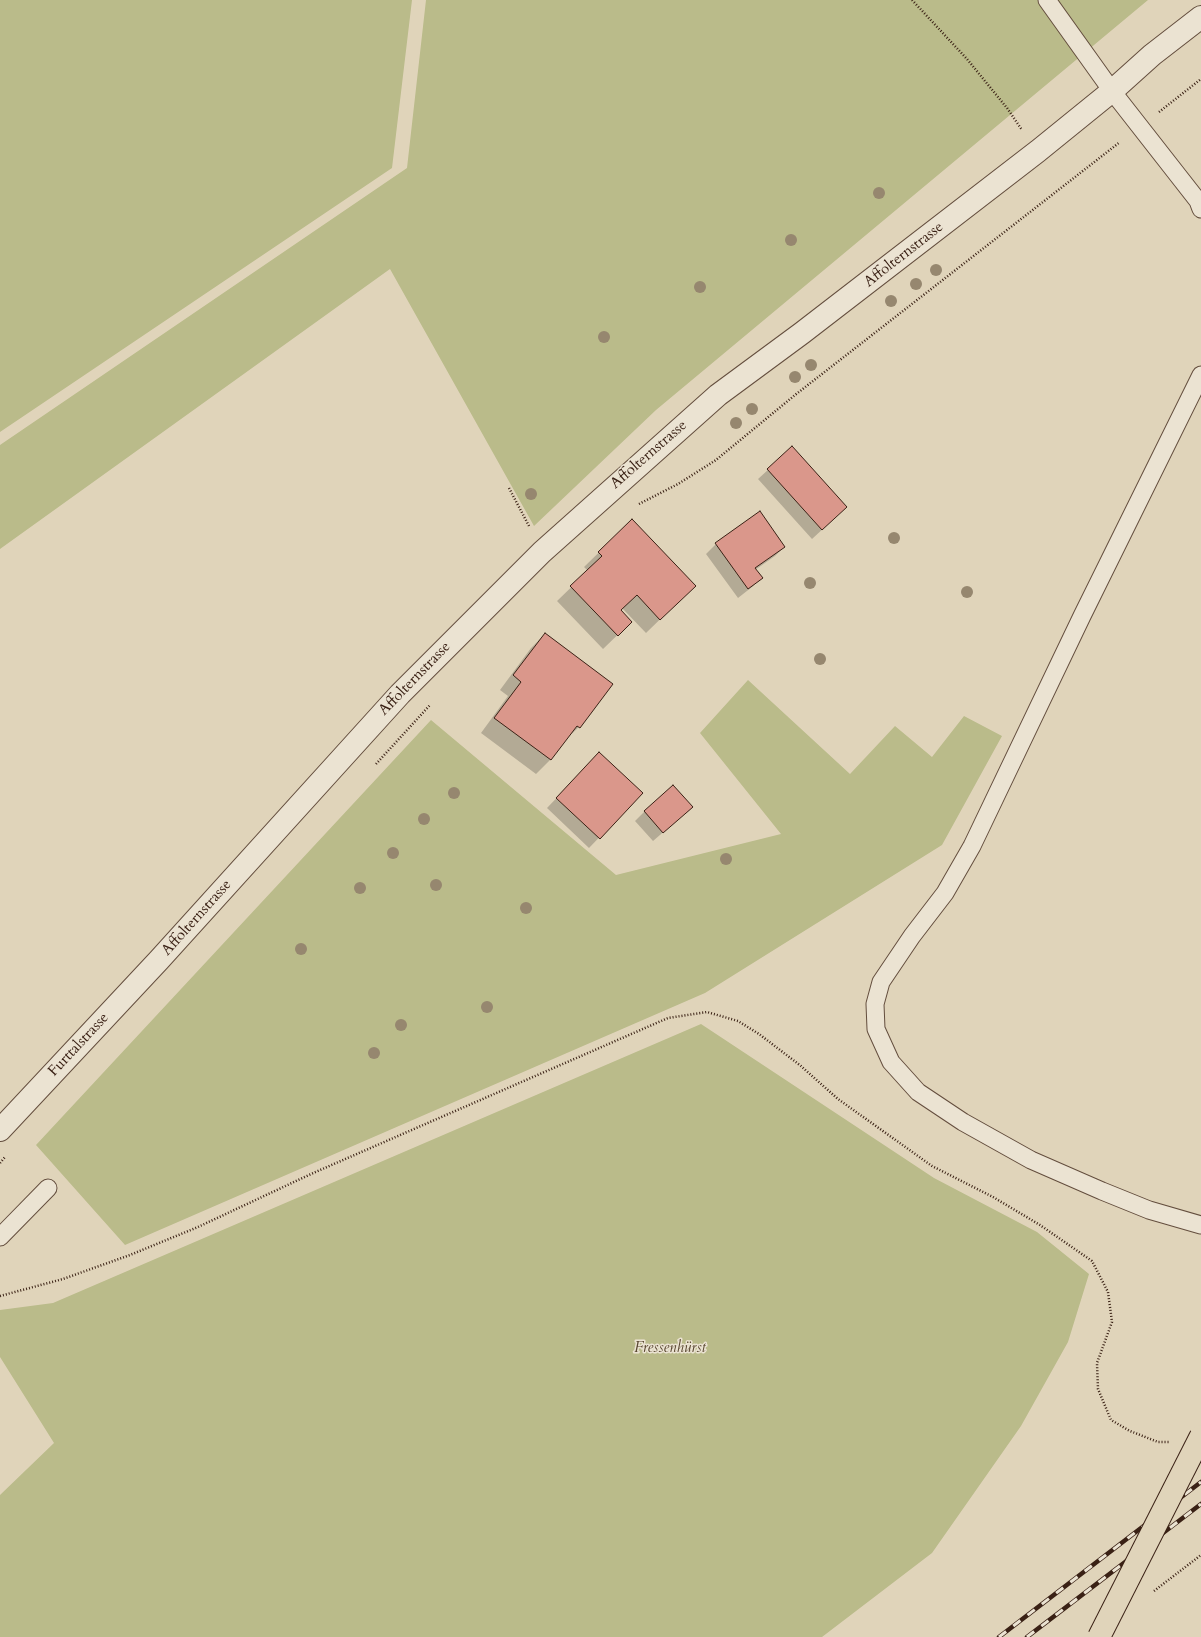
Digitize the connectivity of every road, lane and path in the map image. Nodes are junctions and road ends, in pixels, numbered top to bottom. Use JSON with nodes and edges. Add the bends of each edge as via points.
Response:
{"nodes":[{"id":1,"x":912,"y":0,"type":"edge"},
{"id":2,"x":1047,"y":0,"type":"edge"},
{"id":3,"x":1201,"y":17,"type":"edge"},
{"id":4,"x":1201,"y":79,"type":"edge"},
{"id":5,"x":1112,"y":91,"type":"junction"},
{"id":6,"x":1140,"y":126,"type":"junction"},
{"id":7,"x":1038,"y":151,"type":"junction"},
{"id":8,"x":1201,"y":209,"type":"edge"},
{"id":9,"x":1201,"y":375,"type":"edge"},
{"id":10,"x":509,"y":488,"type":"dead end"},
{"id":11,"x":635,"y":506,"type":"dead end"},
{"id":12,"x":542,"y":552,"type":"junction"},
{"id":13,"x":431,"y":704,"type":"dead end"},
{"id":14,"x":372,"y":769,"type":"dead end"},
{"id":15,"x":159,"y":960,"type":"joint"},
{"id":16,"x":0,"y":1130,"type":"edge"},
{"id":17,"x":48,"y":1188,"type":"dead end"},
{"id":18,"x":1201,"y":1225,"type":"edge"},
{"id":19,"x":0,"y":1237,"type":"edge"},
{"id":20,"x":0,"y":1296,"type":"edge"},
{"id":21,"x":1201,"y":1436,"type":"edge"},
{"id":22,"x":1174,"y":1441,"type":"dead end"},
{"id":23,"x":1099,"y":1637,"type":"edge"}],
"edges":[{"from":1,"to":7,"type":"path","via":[[967,59]]},
{"from":2,"to":5,"type":"lane"},
{"from":3,"to":5,"type":"street","name":"Affolternstrasse","via":[[1152,55]]},
{"from":4,"to":6,"type":"path"},
{"from":5,"to":6,"type":"lane"},
{"from":5,"to":7,"type":"street","name":"Affolternstrasse"},
{"from":6,"to":8,"type":"lane","via":[[1198,201]]},
{"from":6,"to":11,"type":"path","via":[[795,395],[716,460],[678,484]]},
{"from":7,"to":12,"type":"street","name":"Affolternstrasse","via":[[718,395]]},
{"from":9,"to":18,"type":"lane","via":[[1085,609],[972,846],[945,893],[881,982],[875,1004],[876,1029],[891,1062],[918,1092],[931,1101],[1031,1160],[1149,1210]]},
{"from":10,"to":12,"type":"path"},
{"from":12,"to":15,"type":"street","name":"Affolternstrasse","via":[[400,694]]},
{"from":13,"to":14,"type":"path"},
{"from":15,"to":16,"type":"street","name":"Furttalstrasse"},
{"from":17,"to":19,"type":"lane"},
{"from":20,"to":22,"type":"path","via":[[130,1255],[668,1018],[707,1012],[738,1021],[759,1034],[838,1099],[932,1166],[993,1197],[1040,1225],[1092,1261],[1108,1292],[1112,1322],[1097,1363],[1098,1390],[1111,1420],[1158,1442]]},
{"from":21,"to":23,"type":"highway","bridge":true}]}
